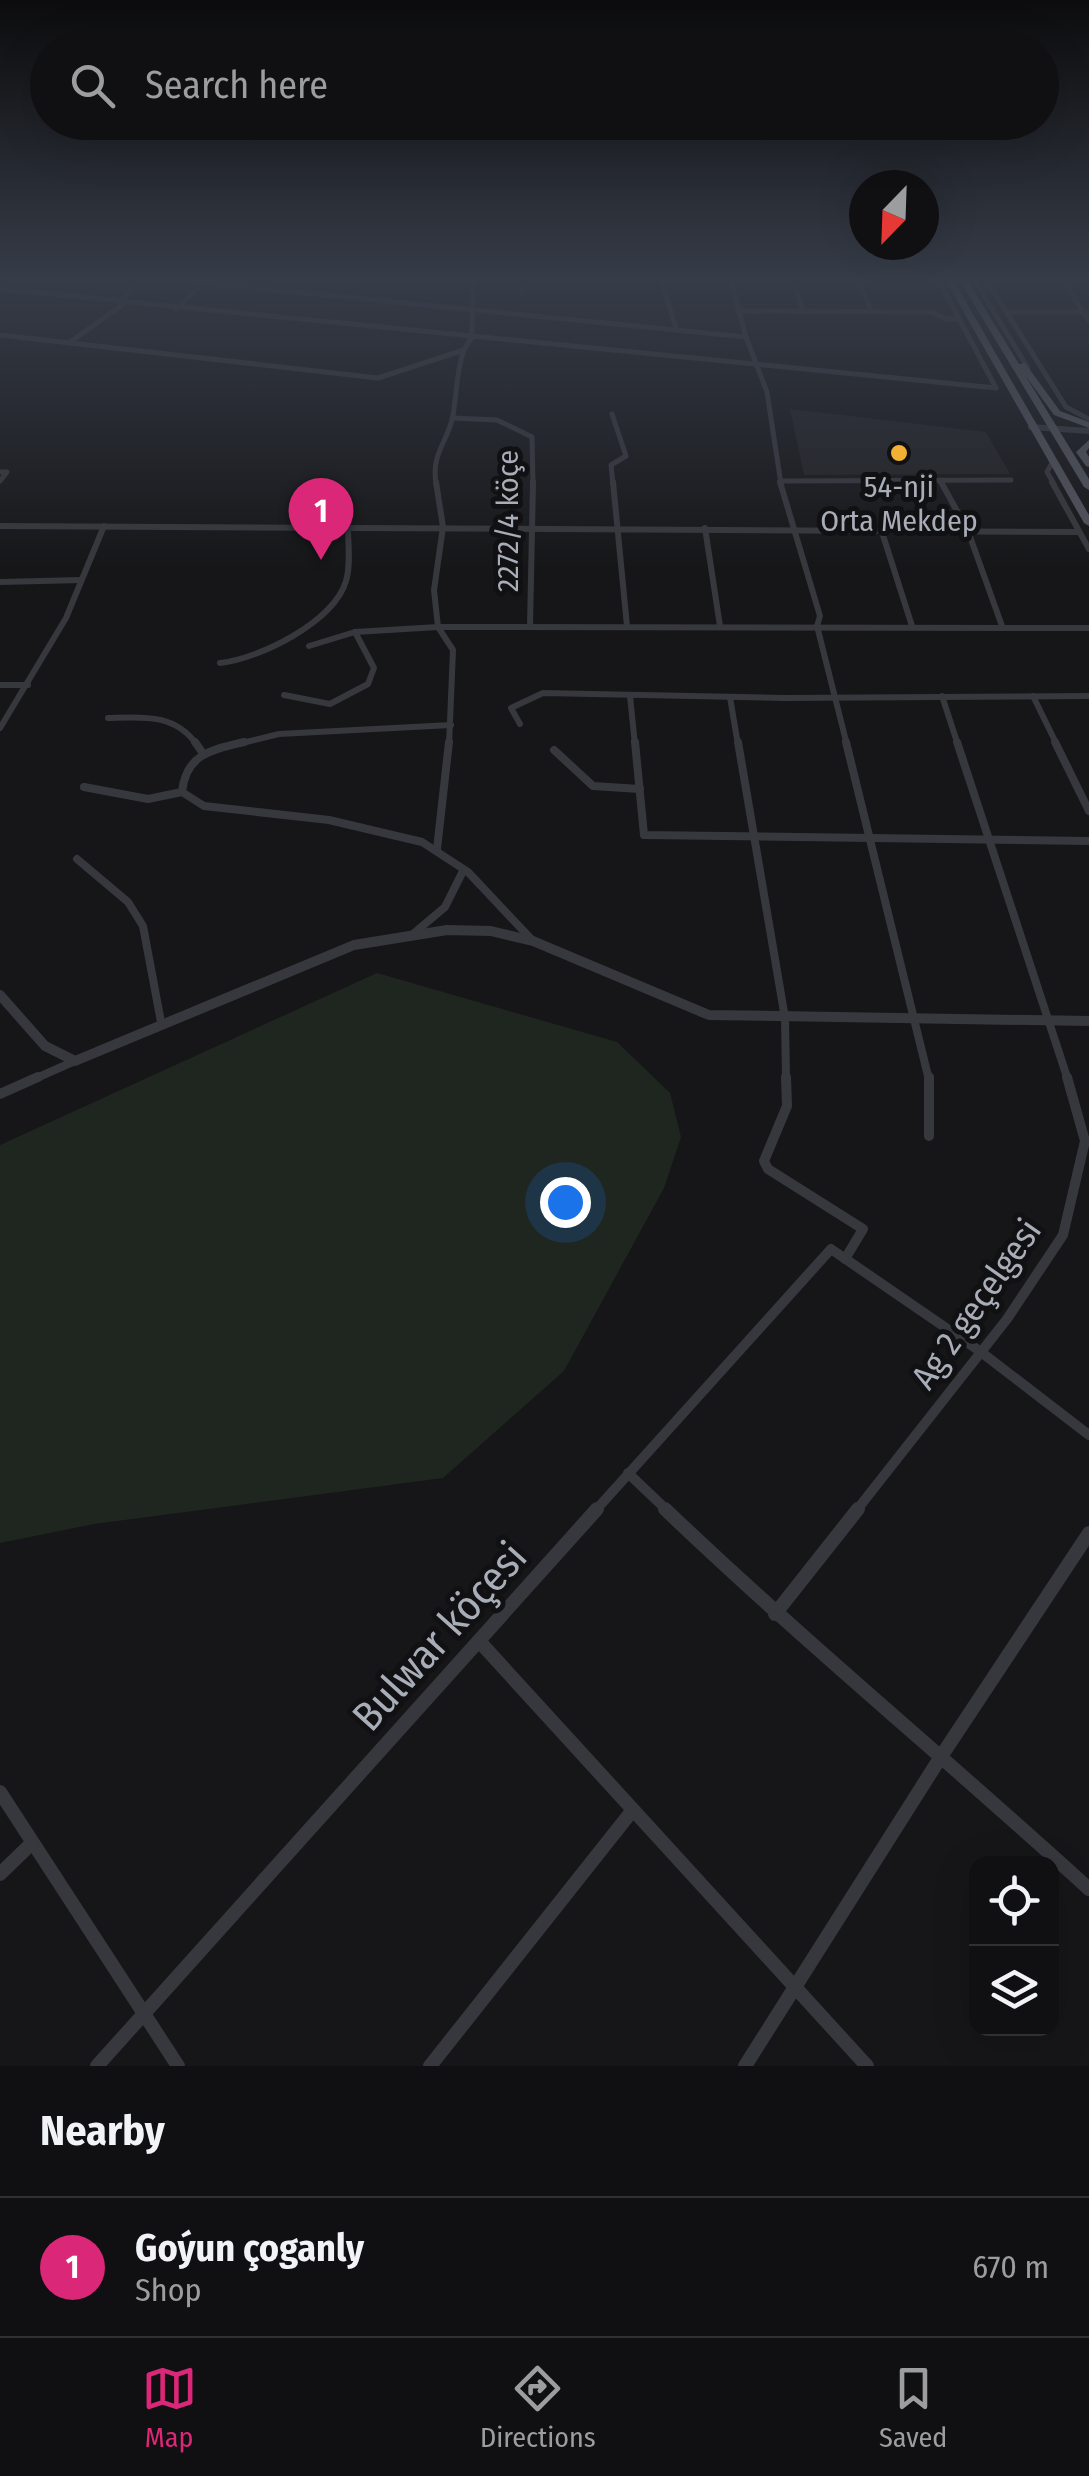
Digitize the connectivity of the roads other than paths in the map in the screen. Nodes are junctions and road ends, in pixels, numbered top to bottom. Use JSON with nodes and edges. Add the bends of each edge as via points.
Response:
{"nodes":[{"id":1,"x":456,"y":377,"type":"edge"},
{"id":2,"x":761,"y":377,"type":"edge"},
{"id":3,"x":886,"y":377,"type":"edge"},
{"id":4,"x":990,"y":377,"type":"edge"},
{"id":5,"x":1004,"y":377,"type":"edge"},
{"id":6,"x":1021,"y":377,"type":"edge"},
{"id":7,"x":1034,"y":377,"type":"edge"},
{"id":8,"x":1048,"y":377,"type":"edge"},
{"id":9,"x":996,"y":388,"type":"junction"},
{"id":10,"x":1040,"y":388,"type":"junction"},
{"id":11,"x":1014,"y":396,"type":"junction"},
{"id":12,"x":1034,"y":401,"type":"junction"},
{"id":13,"x":612,"y":414,"type":"dead end"},
{"id":14,"x":453,"y":418,"type":"junction"},
{"id":15,"x":1089,"y":425,"type":"edge"},
{"id":16,"x":1030,"y":427,"type":"junction"},
{"id":17,"x":1050,"y":428,"type":"junction"},
{"id":18,"x":1089,"y":443,"type":"edge"},
{"id":19,"x":1053,"y":461,"type":"junction"},
{"id":20,"x":1083,"y":466,"type":"edge"},
{"id":21,"x":0,"y":472,"type":"edge"},
{"id":22,"x":1089,"y":474,"type":"edge"},
{"id":23,"x":940,"y":480,"type":"junction"},
{"id":24,"x":1010,"y":480,"type":"dead end"},
{"id":25,"x":0,"y":481,"type":"edge"},
{"id":26,"x":780,"y":481,"type":"junction"},
{"id":27,"x":1089,"y":487,"type":"edge"},
{"id":28,"x":1089,"y":523,"type":"edge"},
{"id":29,"x":0,"y":526,"type":"edge"},
{"id":30,"x":104,"y":526,"type":"junction"},
{"id":31,"x":443,"y":526,"type":"junction"},
{"id":32,"x":348,"y":527,"type":"junction"},
{"id":33,"x":792,"y":527,"type":"junction"},
{"id":34,"x":534,"y":528,"type":"junction"},
{"id":35,"x":618,"y":528,"type":"junction"},
{"id":36,"x":705,"y":528,"type":"junction"},
{"id":37,"x":882,"y":528,"type":"junction"},
{"id":38,"x":968,"y":531,"type":"junction"},
{"id":39,"x":1080,"y":532,"type":"junction"},
{"id":40,"x":1089,"y":549,"type":"edge"},
{"id":41,"x":80,"y":580,"type":"junction"},
{"id":42,"x":0,"y":582,"type":"edge"},
{"id":43,"x":438,"y":626,"type":"junction"},
{"id":44,"x":530,"y":626,"type":"junction"},
{"id":45,"x":627,"y":626,"type":"junction"},
{"id":46,"x":720,"y":626,"type":"junction"},
{"id":47,"x":817,"y":626,"type":"junction"},
{"id":48,"x":912,"y":626,"type":"junction"},
{"id":49,"x":1002,"y":626,"type":"junction"},
{"id":50,"x":1089,"y":628,"type":"edge"},
{"id":51,"x":355,"y":632,"type":"junction"},
{"id":52,"x":309,"y":646,"type":"dead end"},
{"id":53,"x":220,"y":663,"type":"dead end"},
{"id":54,"x":0,"y":685,"type":"edge"},
{"id":55,"x":28,"y":685,"type":"junction"},
{"id":56,"x":284,"y":695,"type":"dead end"},
{"id":57,"x":630,"y":696,"type":"junction"},
{"id":58,"x":942,"y":696,"type":"junction"},
{"id":59,"x":1033,"y":696,"type":"junction"},
{"id":60,"x":1089,"y":696,"type":"edge"},
{"id":61,"x":730,"y":697,"type":"junction"},
{"id":62,"x":838,"y":697,"type":"junction"},
{"id":63,"x":108,"y":718,"type":"dead end"},
{"id":64,"x":520,"y":724,"type":"dead end"},
{"id":65,"x":451,"y":726,"type":"junction"},
{"id":66,"x":0,"y":728,"type":"edge"},
{"id":67,"x":554,"y":750,"type":"dead end"},
{"id":68,"x":202,"y":752,"type":"junction"},
{"id":69,"x":84,"y":787,"type":"dead end"},
{"id":70,"x":640,"y":789,"type":"junction"},
{"id":71,"x":182,"y":792,"type":"junction"},
{"id":72,"x":1089,"y":811,"type":"edge"},
{"id":73,"x":753,"y":836,"type":"junction"},
{"id":74,"x":872,"y":838,"type":"junction"},
{"id":75,"x":988,"y":839,"type":"junction"},
{"id":76,"x":1089,"y":840,"type":"edge"},
{"id":77,"x":437,"y":849,"type":"junction"},
{"id":78,"x":77,"y":860,"type":"dead end"},
{"id":79,"x":464,"y":871,"type":"junction"},
{"id":80,"x":412,"y":936,"type":"junction"},
{"id":81,"x":533,"y":941,"type":"junction"},
{"id":82,"x":0,"y":995,"type":"edge"},
{"id":83,"x":785,"y":1018,"type":"junction"},
{"id":84,"x":916,"y":1021,"type":"junction"},
{"id":85,"x":1051,"y":1021,"type":"junction"},
{"id":86,"x":1089,"y":1021,"type":"edge"},
{"id":87,"x":161,"y":1022,"type":"junction"},
{"id":88,"x":76,"y":1060,"type":"junction"},
{"id":89,"x":0,"y":1094,"type":"edge"},
{"id":90,"x":930,"y":1136,"type":"dead end"},
{"id":91,"x":845,"y":1259,"type":"junction"},
{"id":92,"x":981,"y":1352,"type":"junction"},
{"id":93,"x":1089,"y":1436,"type":"edge"},
{"id":94,"x":628,"y":1473,"type":"junction"},
{"id":95,"x":1089,"y":1533,"type":"edge"},
{"id":96,"x":775,"y":1614,"type":"junction"},
{"id":97,"x":479,"y":1642,"type":"junction"},
{"id":98,"x":942,"y":1754,"type":"junction"},
{"id":99,"x":0,"y":1792,"type":"edge"},
{"id":100,"x":632,"y":1811,"type":"junction"},
{"id":101,"x":32,"y":1842,"type":"junction"},
{"id":102,"x":0,"y":1874,"type":"edge"},
{"id":103,"x":1089,"y":1889,"type":"edge"},
{"id":104,"x":793,"y":1989,"type":"junction"},
{"id":105,"x":143,"y":2012,"type":"junction"},
{"id":106,"x":96,"y":2066,"type":"edge"},
{"id":107,"x":178,"y":2066,"type":"edge"},
{"id":108,"x":430,"y":2066,"type":"edge"},
{"id":109,"x":745,"y":2066,"type":"edge"},
{"id":110,"x":868,"y":2066,"type":"edge"}],
"edges":[{"from":1,"to":14,"type":"street"},
{"from":2,"to":26,"type":"street"},
{"from":3,"to":9,"type":"street"},
{"from":4,"to":9,"type":"street"},
{"from":5,"to":11,"type":"main road"},
{"from":6,"to":12,"type":"main road"},
{"from":7,"to":10,"type":"main road"},
{"from":8,"to":15,"type":"street","via":[[1066,408]]},
{"from":9,"to":11,"type":"main road"},
{"from":10,"to":12,"type":"main road"},
{"from":10,"to":15,"type":"main road","via":[[1057,413]]},
{"from":11,"to":16,"type":"main road"},
{"from":12,"to":17,"type":"main road"},
{"from":13,"to":35,"type":"street","via":[[626,456],[611,465]]},
{"from":14,"to":31,"type":"street","via":[[434,463]]},
{"from":14,"to":34,"type":"street","name":"2272/4 köçe","via":[[496,420],[532,437]]},
{"from":15,"to":17,"type":"street"},
{"from":16,"to":17,"type":"street"},
{"from":16,"to":19,"type":"main road"},
{"from":17,"to":20,"type":"main road"},
{"from":18,"to":20,"type":"main road","via":[[1081,452]]},
{"from":19,"to":28,"type":"main road"},
{"from":19,"to":39,"type":"street","via":[[1047,472]]},
{"from":20,"to":22,"type":"main road"},
{"from":20,"to":27,"type":"main road"},
{"from":21,"to":25,"type":"street","via":[[7,472]]},
{"from":23,"to":24,"type":"street"},
{"from":23,"to":26,"type":"street"},
{"from":23,"to":38,"type":"street"},
{"from":26,"to":33,"type":"street"},
{"from":29,"to":30,"type":"street"},
{"from":30,"to":32,"type":"street"},
{"from":30,"to":41,"type":"street"},
{"from":31,"to":32,"type":"street"},
{"from":31,"to":34,"type":"street"},
{"from":31,"to":43,"type":"street","via":[[434,590]]},
{"from":32,"to":53,"type":"street","via":[[346,584],[334,602],[258,654]]},
{"from":33,"to":36,"type":"street"},
{"from":33,"to":37,"type":"street"},
{"from":33,"to":47,"type":"street","via":[[820,616]]},
{"from":34,"to":35,"type":"street"},
{"from":34,"to":44,"type":"street","name":"2272/4 köçe"},
{"from":35,"to":36,"type":"street"},
{"from":35,"to":45,"type":"street"},
{"from":36,"to":46,"type":"street"},
{"from":37,"to":38,"type":"street"},
{"from":37,"to":48,"type":"street"},
{"from":38,"to":39,"type":"street"},
{"from":38,"to":49,"type":"street"},
{"from":39,"to":40,"type":"street"},
{"from":41,"to":42,"type":"street"},
{"from":41,"to":55,"type":"street"},
{"from":43,"to":44,"type":"street"},
{"from":43,"to":51,"type":"street"},
{"from":43,"to":65,"type":"street","via":[[454,650]]},
{"from":44,"to":45,"type":"street"},
{"from":45,"to":46,"type":"street"},
{"from":46,"to":47,"type":"street"},
{"from":47,"to":48,"type":"street"},
{"from":47,"to":62,"type":"street"},
{"from":48,"to":49,"type":"street"},
{"from":49,"to":50,"type":"street"},
{"from":51,"to":52,"type":"street"},
{"from":51,"to":56,"type":"street","via":[[377,666],[372,678],[330,704]]},
{"from":54,"to":55,"type":"street"},
{"from":55,"to":66,"type":"street"},
{"from":57,"to":61,"type":"street"},
{"from":57,"to":64,"type":"street","via":[[542,692],[511,708]]},
{"from":57,"to":70,"type":"street"},
{"from":58,"to":59,"type":"street"},
{"from":58,"to":62,"type":"street"},
{"from":58,"to":75,"type":"street","name":"Ag 2 geçelgesi"},
{"from":59,"to":60,"type":"street"},
{"from":59,"to":72,"type":"street"},
{"from":61,"to":62,"type":"street"},
{"from":61,"to":73,"type":"street"},
{"from":62,"to":74,"type":"street"},
{"from":63,"to":68,"type":"street","via":[[167,720],[186,728]]},
{"from":65,"to":68,"type":"street","via":[[279,734]]},
{"from":65,"to":77,"type":"street"},
{"from":67,"to":70,"type":"street","via":[[593,786]]},
{"from":68,"to":71,"type":"street","via":[[184,772]]},
{"from":69,"to":71,"type":"street","via":[[148,799]]},
{"from":70,"to":73,"type":"street","via":[[644,836]]},
{"from":71,"to":77,"type":"street","via":[[204,806],[365,824]]},
{"from":73,"to":74,"type":"street"},
{"from":73,"to":83,"type":"street"},
{"from":74,"to":75,"type":"street"},
{"from":74,"to":84,"type":"street"},
{"from":75,"to":76,"type":"street"},
{"from":75,"to":85,"type":"street","name":"Ag 2 geçelgesi"},
{"from":77,"to":79,"type":"street"},
{"from":78,"to":87,"type":"street","via":[[128,902],[144,926]]},
{"from":79,"to":80,"type":"street","via":[[444,907]]},
{"from":79,"to":81,"type":"street"},
{"from":80,"to":81,"type":"street","via":[[447,930]]},
{"from":80,"to":87,"type":"street","via":[[354,945]]},
{"from":81,"to":83,"type":"street","via":[[709,1015]]},
{"from":82,"to":88,"type":"street","via":[[45,1046]]},
{"from":83,"to":84,"type":"street"},
{"from":83,"to":91,"type":"street","via":[[787,1106],[764,1161],[863,1229]]},
{"from":84,"to":85,"type":"street"},
{"from":84,"to":90,"type":"street","via":[[931,1088]]},
{"from":85,"to":86,"type":"street"},
{"from":85,"to":92,"type":"street","name":"Ag 2 geçelgesi","via":[[1084,1141],[1064,1235]]},
{"from":87,"to":88,"type":"street"},
{"from":88,"to":89,"type":"street"},
{"from":91,"to":92,"type":"street"},
{"from":91,"to":94,"type":"street","name":"Bulwar köçesi","via":[[831,1249]]},
{"from":92,"to":93,"type":"street"},
{"from":92,"to":96,"type":"street","name":"Ag 2 geçelgesi"},
{"from":94,"to":96,"type":"street"},
{"from":94,"to":97,"type":"street","name":"Bulwar köçesi"},
{"from":95,"to":98,"type":"street"},
{"from":96,"to":98,"type":"street"},
{"from":97,"to":100,"type":"street"},
{"from":97,"to":105,"type":"street","name":"Bulwar köçesi"},
{"from":98,"to":103,"type":"street"},
{"from":98,"to":104,"type":"street"},
{"from":99,"to":101,"type":"street"},
{"from":100,"to":104,"type":"street"},
{"from":100,"to":108,"type":"street"},
{"from":101,"to":102,"type":"street"},
{"from":101,"to":105,"type":"street"},
{"from":104,"to":109,"type":"street"},
{"from":104,"to":110,"type":"street"},
{"from":105,"to":106,"type":"street","name":"Bulwar köçesi"},
{"from":105,"to":107,"type":"street"}]}
